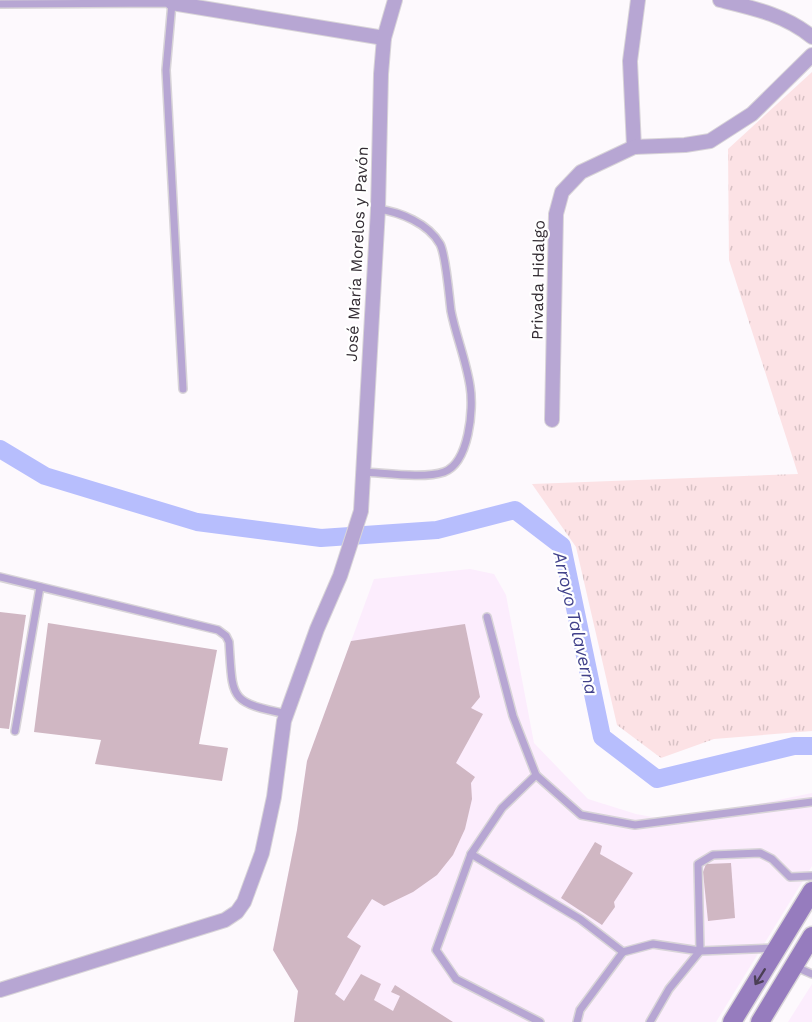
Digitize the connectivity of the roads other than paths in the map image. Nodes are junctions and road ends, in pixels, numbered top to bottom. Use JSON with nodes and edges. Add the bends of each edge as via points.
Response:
{"nodes":[{"id":1,"x":395,"y":0,"type":"edge"},
{"id":2,"x":638,"y":0,"type":"edge"},
{"id":3,"x":720,"y":0,"type":"edge"},
{"id":4,"x":172,"y":2,"type":"edge"},
{"id":5,"x":0,"y":4,"type":"edge"},
{"id":6,"x":812,"y":37,"type":"edge"},
{"id":7,"x":384,"y":38,"type":"junction"},
{"id":8,"x":812,"y":55,"type":"edge"},
{"id":9,"x":634,"y":147,"type":"junction"},
{"id":10,"x":378,"y":210,"type":"junction"},
{"id":11,"x":183,"y":389,"type":"dead end"},
{"id":12,"x":552,"y":420,"type":"dead end"},
{"id":13,"x":363,"y":472,"type":"junction"},
{"id":14,"x":0,"y":577,"type":"edge"},
{"id":15,"x":40,"y":587,"type":"junction"},
{"id":16,"x":487,"y":617,"type":"dead end"},
{"id":17,"x":287,"y":714,"type":"junction"},
{"id":18,"x":15,"y":731,"type":"dead end"},
{"id":19,"x":536,"y":776,"type":"junction"},
{"id":20,"x":812,"y":802,"type":"edge"},
{"id":21,"x":471,"y":854,"type":"junction"},
{"id":22,"x":812,"y":876,"type":"edge"},
{"id":23,"x":812,"y":891,"type":"edge"},
{"id":24,"x":812,"y":936,"type":"edge"},
{"id":25,"x":777,"y":948,"type":"junction"},
{"id":26,"x":700,"y":951,"type":"junction"},
{"id":27,"x":623,"y":952,"type":"junction"},
{"id":28,"x":794,"y":966,"type":"junction"},
{"id":29,"x":812,"y":974,"type":"edge"},
{"id":30,"x":0,"y":990,"type":"edge"},
{"id":31,"x":540,"y":1022,"type":"edge"},
{"id":32,"x":577,"y":1022,"type":"edge"},
{"id":33,"x":650,"y":1022,"type":"edge"},
{"id":34,"x":732,"y":1022,"type":"edge"},
{"id":35,"x":760,"y":1022,"type":"edge"}],
"edges":[{"from":1,"to":7,"type":"street","name":"José María Morelos y Pavón"},
{"from":2,"to":9,"type":"street","via":[[630,61]]},
{"from":3,"to":6,"type":"street","via":[[783,18]]},
{"from":4,"to":5,"type":"lane"},
{"from":4,"to":7,"type":"street"},
{"from":4,"to":11,"type":"lane","via":[[166,70]]},
{"from":7,"to":10,"type":"street","name":"José María Morelos y Pavón"},
{"from":8,"to":9,"type":"street","via":[[752,114],[710,141]]},
{"from":9,"to":12,"type":"street","name":"Privada Hidalgo","via":[[581,172],[557,202]]},
{"from":10,"to":13,"type":"street","name":"José María Morelos y Pavón"},
{"from":10,"to":13,"type":"lane","via":[[393,211],[424,226],[441,244],[452,314],[471,388],[468,432],[461,459],[445,472]]},
{"from":13,"to":17,"type":"street","name":"José María Morelos y Pavón","via":[[361,511]]},
{"from":14,"to":15,"type":"lane"},
{"from":15,"to":17,"type":"lane","via":[[218,630],[229,642],[232,686],[238,699]]},
{"from":15,"to":18,"type":"lane"},
{"from":16,"to":19,"type":"lane","via":[[513,716]]},
{"from":17,"to":30,"type":"street","via":[[262,853],[237,912],[206,927]]},
{"from":19,"to":20,"type":"lane","via":[[581,815],[635,825]]},
{"from":19,"to":21,"type":"lane","via":[[502,808]]},
{"from":21,"to":27,"type":"lane","via":[[580,919]]},
{"from":21,"to":31,"type":"lane","via":[[436,950],[456,979]]},
{"from":22,"to":26,"type":"lane","via":[[790,877],[760,853],[713,855],[698,864]]},
{"from":23,"to":25,"type":"main road"},
{"from":24,"to":28,"type":"main road"},
{"from":25,"to":26,"type":"lane"},
{"from":25,"to":34,"type":"main road","one_way":true},
{"from":26,"to":27,"type":"lane","via":[[652,944]]},
{"from":26,"to":33,"type":"lane","via":[[669,988]]},
{"from":27,"to":32,"type":"lane","via":[[580,1010]]},
{"from":28,"to":29,"type":"lane"},
{"from":28,"to":35,"type":"main road"}]}
